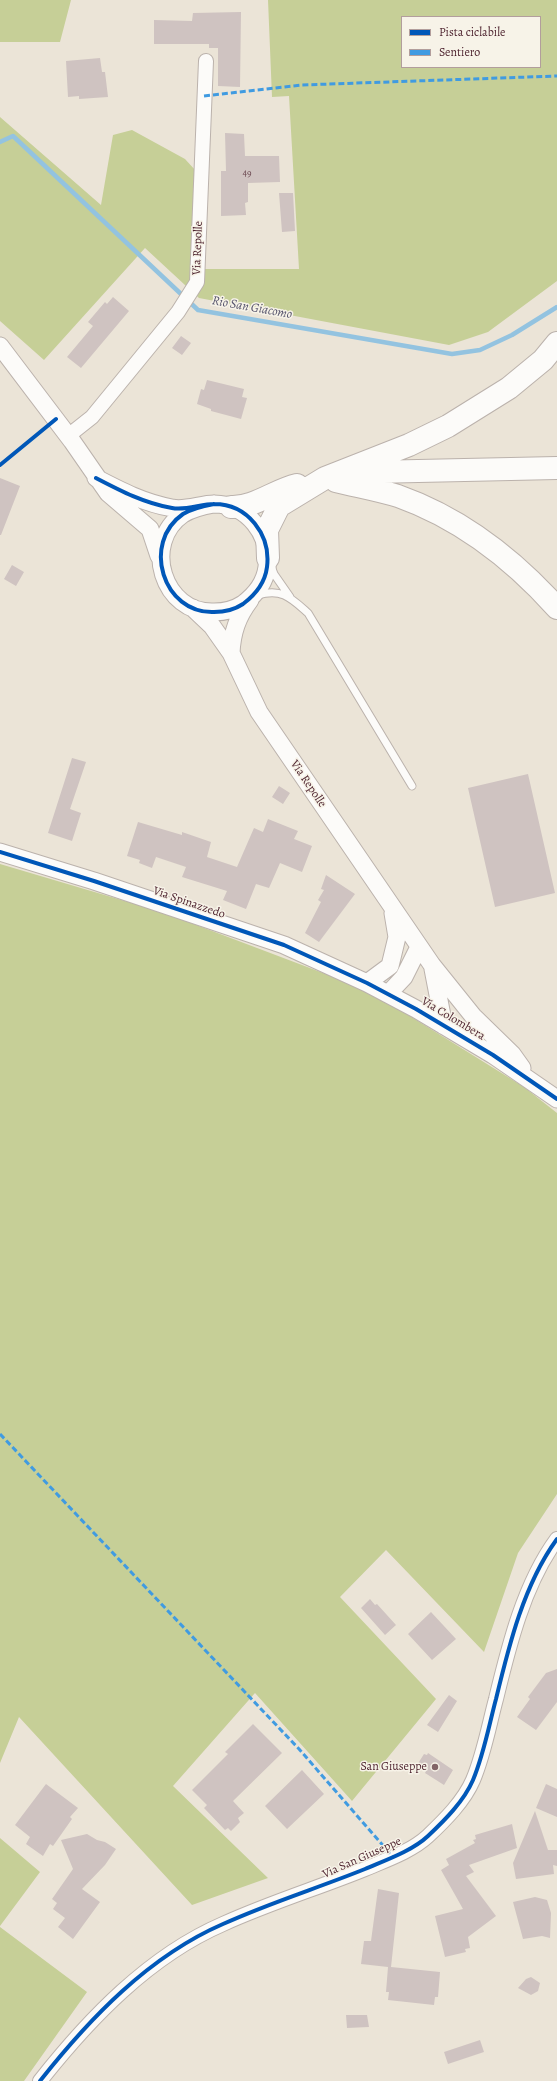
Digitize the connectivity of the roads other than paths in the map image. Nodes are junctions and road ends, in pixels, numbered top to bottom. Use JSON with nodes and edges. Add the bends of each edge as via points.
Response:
{"nodes":[{"id":1,"x":206,"y":61,"type":"dead end"},
{"id":2,"x":557,"y":343,"type":"edge"},
{"id":3,"x":0,"y":346,"type":"edge"},
{"id":4,"x":68,"y":436,"type":"junction"},
{"id":5,"x":557,"y":468,"type":"edge"},
{"id":6,"x":96,"y":478,"type":"junction"},
{"id":7,"x":325,"y":478,"type":"junction"},
{"id":8,"x":222,"y":505,"type":"junction"},
{"id":9,"x":160,"y":558,"type":"junction"},
{"id":10,"x":268,"y":558,"type":"junction"},
{"id":11,"x":252,"y":597,"type":"junction"},
{"id":12,"x":290,"y":597,"type":"junction"},
{"id":13,"x":193,"y":608,"type":"junction"},
{"id":14,"x":557,"y":608,"type":"edge"},
{"id":15,"x":231,"y":653,"type":"junction"},
{"id":16,"x":412,"y":786,"type":"dead end"},
{"id":17,"x":0,"y":852,"type":"edge"},
{"id":18,"x":393,"y":911,"type":"junction"},
{"id":19,"x":419,"y":947,"type":"junction"},
{"id":20,"x":432,"y":966,"type":"junction"},
{"id":21,"x":367,"y":983,"type":"junction"},
{"id":22,"x":388,"y":994,"type":"junction"},
{"id":23,"x":444,"y":1026,"type":"junction"},
{"id":24,"x":526,"y":1077,"type":"junction"},
{"id":25,"x":557,"y":1099,"type":"edge"},
{"id":26,"x":557,"y":1539,"type":"edge"},
{"id":27,"x":40,"y":2081,"type":"edge"}],
"edges":[{"from":1,"to":4,"type":"street","name":"Via Repolle","via":[[197,282],[178,312],[97,411]]},
{"from":2,"to":7,"type":"highway","via":[[543,360],[509,388],[448,426],[409,445]]},
{"from":3,"to":4,"type":"street","name":"Via Repolle"},
{"from":4,"to":6,"type":"street","name":"Via Repolle"},
{"from":5,"to":7,"type":"highway","via":[[372,472]]},
{"from":6,"to":8,"type":"street","name":"Via Repolle","via":[[134,497],[174,509]]},
{"from":6,"to":9,"type":"street","name":"Via Repolle","via":[[108,494],[150,529]]},
{"from":7,"to":8,"type":"highway","via":[[286,487],[241,507]]},
{"from":7,"to":10,"type":"highway","via":[[280,506],[267,530]]},
{"from":7,"to":14,"type":"highway","via":[[398,496],[450,520],[504,555]]},
{"from":8,"to":9,"type":"street","name":"Via Repolle","via":[[197,507],[182,514],[170,526]]},
{"from":8,"to":10,"type":"street","name":"Via Repolle","via":[[246,514],[258,526],[266,542]]},
{"from":9,"to":13,"type":"street","name":"Via Repolle","via":[[162,574],[169,588],[180,600]]},
{"from":10,"to":11,"type":"street","name":"Via Repolle","via":[[261,586]]},
{"from":10,"to":12,"type":"lane","via":[[274,574]]},
{"from":11,"to":12,"type":"lane","via":[[270,592]]},
{"from":11,"to":13,"type":"street","name":"Via Repolle","via":[[224,612],[208,612]]},
{"from":11,"to":15,"type":"street","name":"Via Repolle","via":[[240,614],[232,636]]},
{"from":12,"to":16,"type":"lane","via":[[308,613]]},
{"from":13,"to":15,"type":"street","name":"Via Repolle","via":[[212,626]]},
{"from":15,"to":18,"type":"street","name":"Via Repolle","via":[[259,712]]},
{"from":17,"to":21,"type":"street","name":"Via Spinazzedo","via":[[284,945]]},
{"from":18,"to":19,"type":"street","name":"Via Repolle"},
{"from":18,"to":21,"type":"street","name":"Via Repolle","via":[[397,937],[390,966]]},
{"from":19,"to":20,"type":"street","name":"Via Repolle"},
{"from":19,"to":22,"type":"street","via":[[404,976]]},
{"from":20,"to":23,"type":"street","name":"Via Repolle"},
{"from":20,"to":24,"type":"street","name":"Via Repolle","via":[[473,1016],[512,1054]]},
{"from":21,"to":22,"type":"street","name":"Via Colombera"},
{"from":22,"to":23,"type":"street","name":"Via Colombera"},
{"from":23,"to":24,"type":"street","name":"Via Colombera"},
{"from":24,"to":25,"type":"street"},
{"from":26,"to":27,"type":"street","name":"Via San Giuseppe","via":[[536,1575],[519,1617],[473,1780],[452,1811],[426,1837],[393,1857],[223,1924],[163,1958],[73,2039]]}]}
